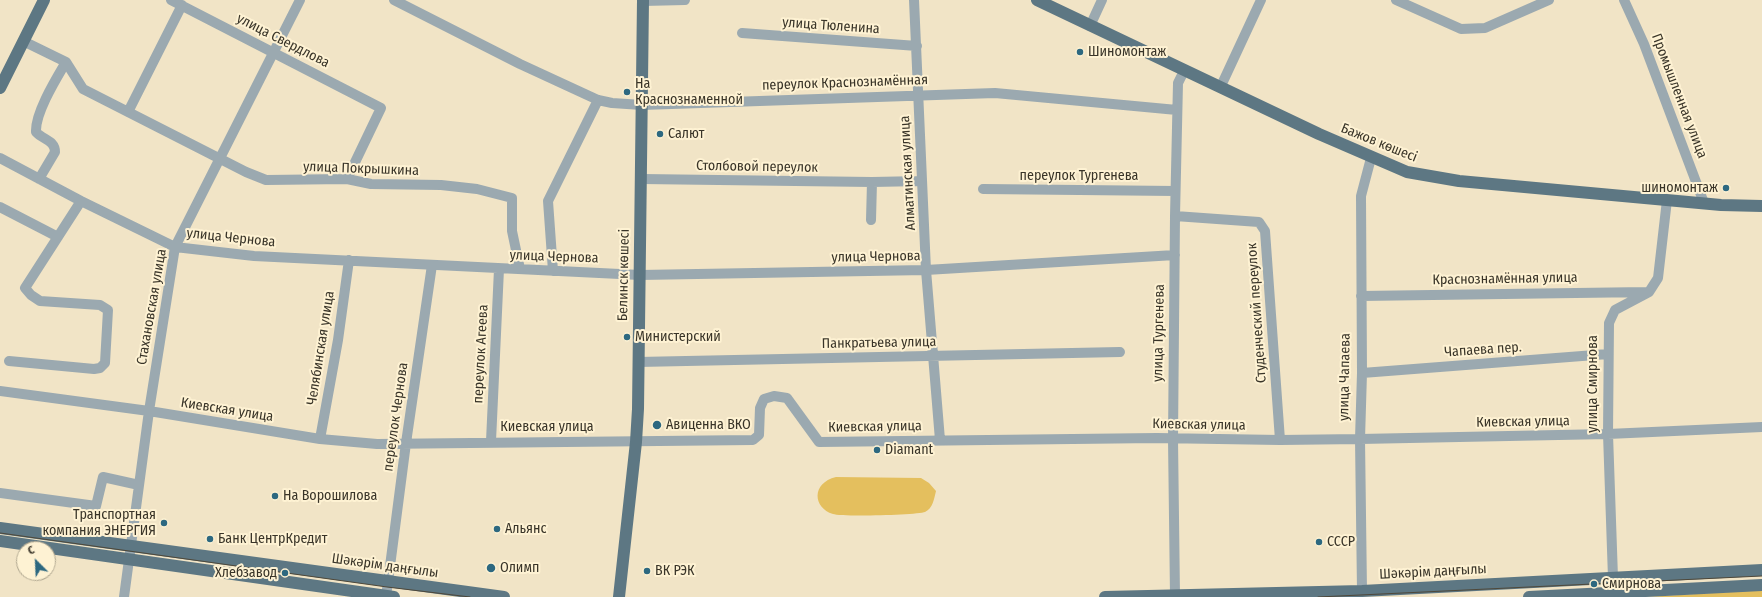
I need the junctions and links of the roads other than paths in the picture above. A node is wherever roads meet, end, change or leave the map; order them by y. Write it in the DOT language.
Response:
graph roads {
  1 [pos="44,0"];
  2 [pos="171,0"];
  3 [pos="300,0"];
  4 [pos="394,0"];
  5 [pos="643,0"];
  6 [pos="685,0"];
  7 [pos="914,0"];
  8 [pos="1037,0"];
  9 [pos="1102,0"];
  10 [pos="1261,0"];
  11 [pos="1396,0"];
  12 [pos="1548,0"];
  13 [pos="1624,0"];
  14 [pos="182,5"];
  15 [pos="1090,26"];
  16 [pos="742,33"];
  17 [pos="24,41"];
  18 [pos="917,46"];
  19 [pos="273,52"];
  20 [pos="66,62"];
  21 [pos="1184,71"];
  22 [pos="1221,86"];
  23 [pos="0,88"];
  24 [pos="918,94"];
  25 [pos="598,100"];
  26 [pos="642,105"];
  27 [pos="1177,110"];
  28 [pos="128,112"];
  29 [pos="0,158"];
  30 [pos="220,158"];
  31 [pos="1371,158"];
  32 [pos="39,179"];
  33 [pos="347,179"];
  34 [pos="642,179"];
  35 [pos="922,181"];
  36 [pos="872,182"];
  37 [pos="983,189"];
  38 [pos="1175,191"];
  39 [pos="1667,200"];
  40 [pos="81,201"];
  41 [pos="1704,203"];
  42 [pos="1762,206"];
  43 [pos="0,207"];
  44 [pos="1175,216"];
  45 [pos="871,220"];
  46 [pos="58,237"];
  47 [pos="175,247"];
  48 [pos="1175,256"];
  49 [pos="349,260"];
  50 [pos="432,265"];
  51 [pos="500,269"];
  52 [pos="520,269"];
  53 [pos="926,270"];
  54 [pos="553,271"];
  55 [pos="640,275"];
  56 [pos="1649,292"];
  57 [pos="1361,296"];
  58 [pos="1120,352"];
  59 [pos="1608,354"];
  60 [pos="934,356"];
  61 [pos="9,361"];
  62 [pos="638,362"];
  63 [pos="1362,373"];
  64 [pos="0,391"];
  65 [pos="149,411"];
  66 [pos="1762,428"];
  67 [pos="1608,434"];
  68 [pos="320,439"];
  69 [pos="1173,439"];
  70 [pos="1360,439"];
  71 [pos="940,440"];
  72 [pos="1280,440"];
  73 [pos="491,441"];
  74 [pos="636,442"];
  75 [pos="406,443"];
  76 [pos="139,485"];
  77 [pos="0,493"];
  78 [pos="0,528"];
  79 [pos="0,541"];
  80 [pos="130,546"];
  81 [pos="128,559"];
  82 [pos="1762,570"];
  83 [pos="1613,578"];
  84 [pos="1568,580"];
  85 [pos="388,582"];
  86 [pos="1762,585"];
  87 [pos="1613,593"];
  88 [pos="1362,594"];
  89 [pos="1175,596"];
  90 [pos="1569,596"];
  91 [pos="124,597"];
  92 [pos="389,597"];
  93 [pos="504,597"];
  94 [pos="619,597"];
  95 [pos="1105,597"];
  96 [pos="1529,597"];
  1 -- 17 [label="main road"];
  2 -- 14 [label="street, улица Свердлова"];
  3 -- 19 [label="street, Стахановская улица"];
  4 -- 25 [label="street, переулок Краснознамённая"];
  5 -- 6 [label="street"];
  5 -- 26 [label="main road, Белинск көшесі"];
  7 -- 18 [label="street, Алматинская улица"];
  8 -- 15 [label="main road, Бажов көшесі"];
  9 -- 15 [label="street"];
  10 -- 22 [label="street"];
  11 -- 12 [label="street"];
  13 -- 41 [label="street, Промышленная улица"];
  14 -- 19 [label="street, улица Свердлова"];
  14 -- 28 [label="street"];
  15 -- 21 [label="main road, Бажов көшесі"];
  16 -- 18 [label="street, улица Тюленина"];
  17 -- 20 [label="street"];
  17 -- 23 [label="main road"];
  18 -- 24 [label="street, Алматинская улица"];
  19 -- 30 [label="street, Стахановская улица"];
  19 -- 33 [label="street, улица Свердлова"];
  20 -- 28 [label="street, улица Покрышкина"];
  20 -- 32 [label="street"];
  21 -- 22 [label="main road, Бажов көшесі"];
  21 -- 27 [label="street, улица Тургенева"];
  22 -- 31 [label="main road, Бажов көшесі"];
  24 -- 26 [label="street, переулок Краснознамённая"];
  24 -- 27 [label="street, переулок Краснознамённая"];
  24 -- 35 [label="street, Алматинская улица"];
  25 -- 26 [label="street, переулок Краснознамённая"];
  25 -- 54 [label="street"];
  26 -- 34 [label="main road, Белинск көшесі"];
  27 -- 38 [label="street, улица Тургенева"];
  28 -- 30 [label="street, улица Покрышкина"];
  29 -- 32 [label="street, улица Чернова"];
  30 -- 33 [label="street, улица Покрышкина"];
  30 -- 47 [label="street, Стахановская улица"];
  31 -- 39 [label="main road, Бажов көшесі"];
  31 -- 57 [label="street, улица Чапаева"];
  32 -- 40 [label="street, улица Чернова"];
  33 -- 52 [label="street, улица Покрышкина"];
  34 -- 36 [label="street, Столбовой переулок"];
  34 -- 55 [label="main road, Белинск көшесі"];
  35 -- 36 [label="street, Столбовой переулок"];
  35 -- 53 [label="street, Алматинская улица"];
  36 -- 45 [label="street"];
  37 -- 38 [label="street, переулок Тургенева"];
  38 -- 44 [label="street, улица Тургенева"];
  39 -- 41 [label="main road, Бажов көшесі"];
  39 -- 56 [label="street"];
  40 -- 46 [label="street"];
  40 -- 47 [label="street, улица Чернова"];
  41 -- 42 [label="main road, Бажов көшесі"];
  43 -- 46 [label="street"];
  44 -- 48 [label="street, улица Тургенева"];
  44 -- 72 [label="street, Студенческий переулок"];
  46 -- 61 [label="street"];
  47 -- 49 [label="street, улица Чернова"];
  47 -- 65 [label="street, Стахановская улица"];
  48 -- 53 [label="street, улица Чернова"];
  48 -- 69 [label="street, улица Тургенева"];
  49 -- 50 [label="street, улица Чернова"];
  49 -- 68 [label="street, Челябинская улица"];
  50 -- 51 [label="street, улица Чернова"];
  50 -- 75 [label="street, переулок Чернова"];
  51 -- 52 [label="street, улица Чернова"];
  51 -- 73 [label="street, переулок Агеева"];
  52 -- 54 [label="street, улица Чернова"];
  53 -- 55 [label="street, улица Чернова"];
  53 -- 60 [label="street, Алматинская улица"];
  54 -- 55 [label="street, улица Чернова"];
  55 -- 62 [label="main road, Белинск көшесі"];
  56 -- 57 [label="street, Краснознамённая улица"];
  56 -- 59 [label="street, улица Смирнова"];
  57 -- 63 [label="street, улица Чапаева"];
  58 -- 60 [label="street, Панкратьева улица"];
  59 -- 63 [label="street, Чапаева пер."];
  59 -- 67 [label="street, улица Смирнова"];
  60 -- 62 [label="street, Панкратьева улица"];
  60 -- 71 [label="street, Алматинская улица"];
  62 -- 74 [label="main road, Белинск көшесі"];
  63 -- 70 [label="street, улица Чапаева"];
  64 -- 65 [label="street, Киевская улица"];
  65 -- 68 [label="street, Киевская улица"];
  65 -- 76 [label="street, Стахановская улица"];
  66 -- 67 [label="street, Киевская улица"];
  67 -- 70 [label="street, Киевская улица"];
  67 -- 83 [label="street, улица Смирнова"];
  68 -- 75 [label="street, Киевская улица"];
  69 -- 71 [label="street, Киевская улица"];
  69 -- 72 [label="street, Киевская улица"];
  69 -- 89 [label="street, улица Тургенева"];
  70 -- 72 [label="street, Киевская улица"];
  70 -- 88 [label="street, улица Чапаева"];
  71 -- 74 [label="street, Киевская улица"];
  73 -- 74 [label="street, Киевская улица"];
  73 -- 75 [label="street, Киевская улица"];
  74 -- 94 [label="main road, Белинск көшесі"];
  75 -- 85 [label="street, переулок Чернова"];
  76 -- 77 [label="street"];
  76 -- 80 [label="street, Стахановская улица"];
  78 -- 80 [label="main road, Шәкәрім даңғылы"];
  79 -- 81 [label="main road, Шәкәрім даңғылы"];
  80 -- 81 [label="street, Стахановская улица"];
  80 -- 85 [label="main road, Шәкәрім даңғылы"];
  81 -- 91 [label="street, Стахановская улица"];
  81 -- 92 [label="main road, Шәкәрім даңғылы"];
  82 -- 83 [label="main road, Шәкәрім даңғылы"];
  83 -- 84 [label="main road, Шәкәрім даңғылы"];
  83 -- 87 [label="main road, улица Смирнова"];
  84 -- 88 [label="main road, Шәкәрім даңғылы"];
  84 -- 90 [label="street"];
  85 -- 92 [label="street, переулок Чернова"];
  85 -- 93 [label="main road, Шәкәрім даңғылы"];
  86 -- 87 [label="main road"];
  87 -- 90 [label="main road"];
  88 -- 89 [label="main road, Шәкәрім даңғылы"];
  89 -- 95 [label="main road, Шәкәрім даңғылы"];
  90 -- 96 [label="main road"];
}
